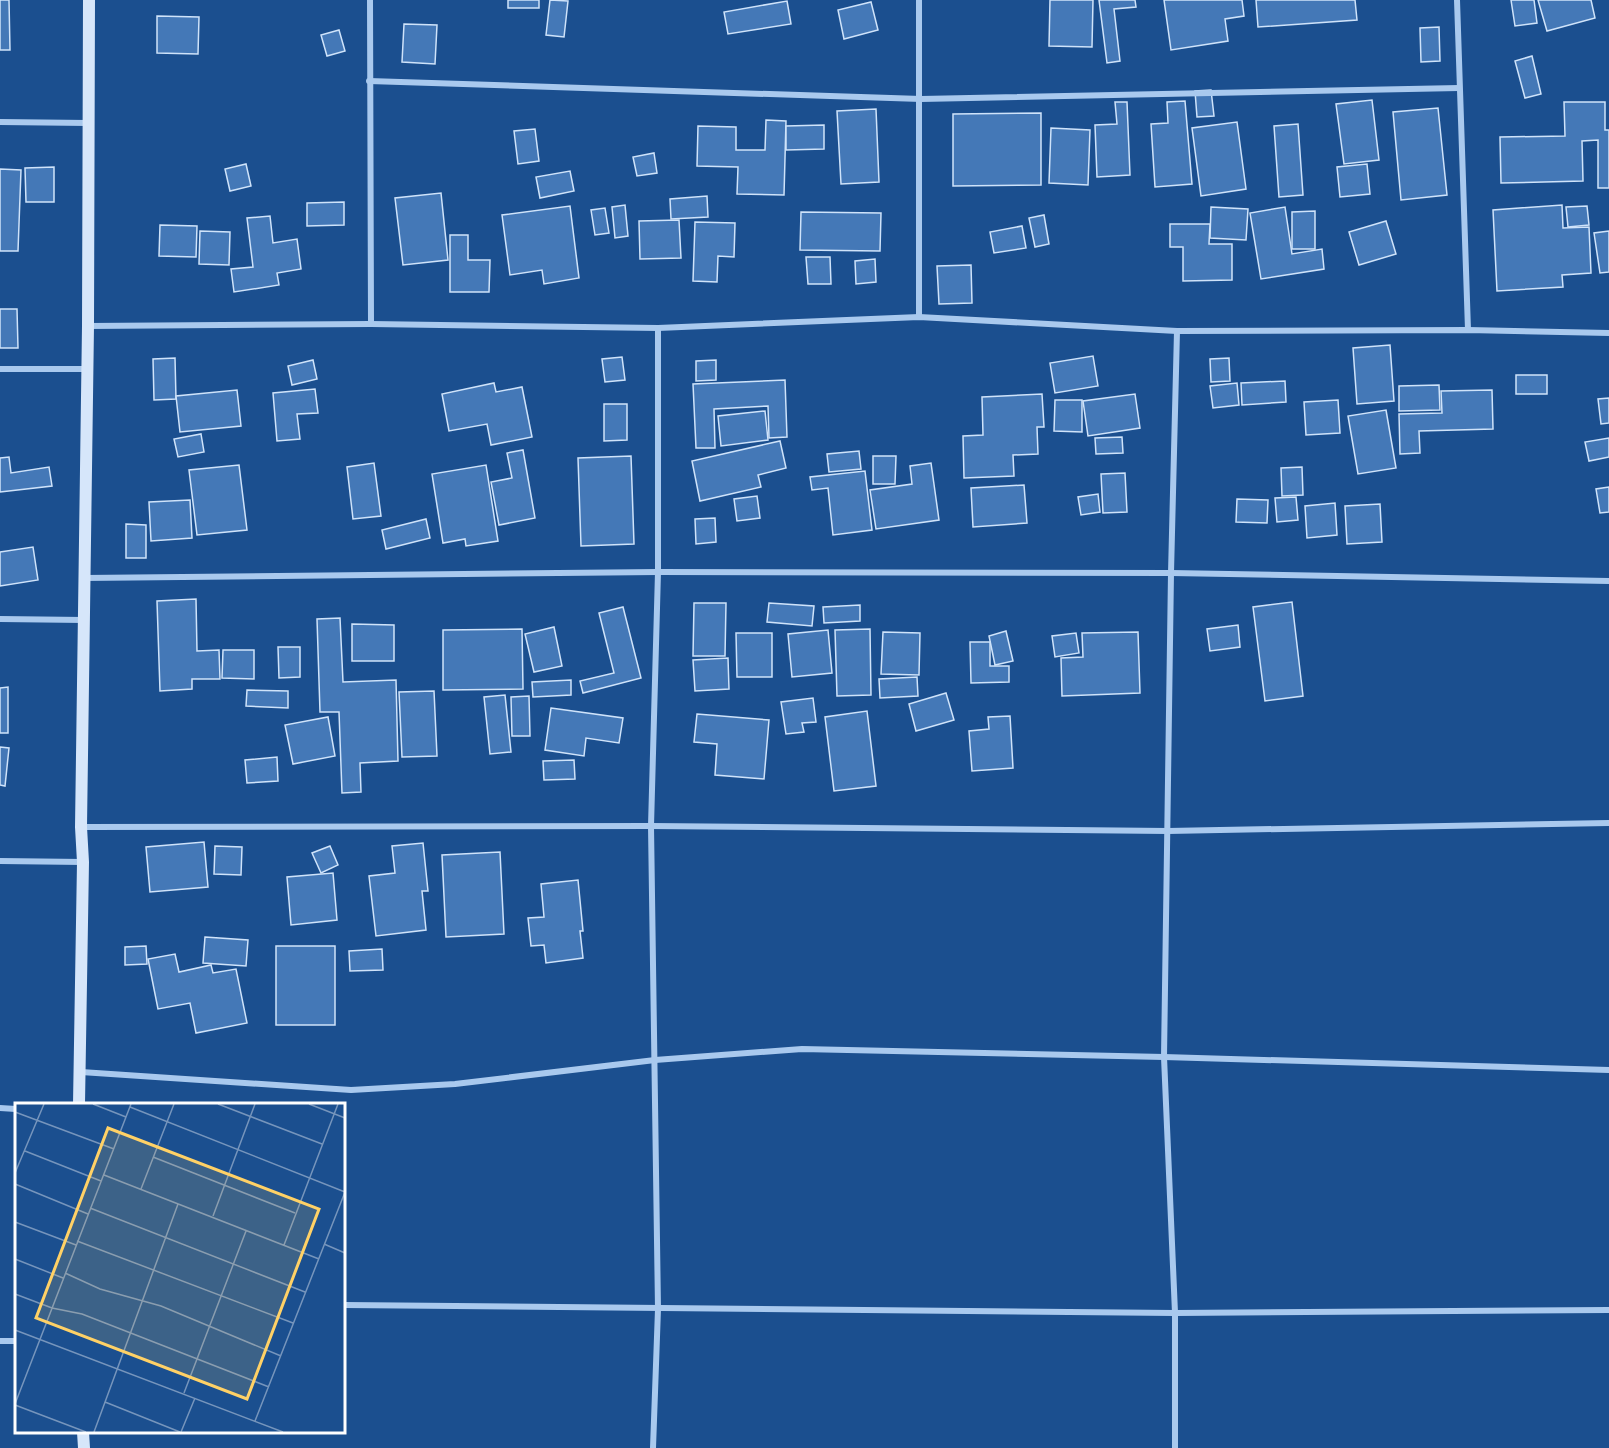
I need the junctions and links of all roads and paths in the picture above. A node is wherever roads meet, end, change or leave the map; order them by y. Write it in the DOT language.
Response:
graph roads {
  1 [pos="89,0"];
  2 [pos="370,0"];
  3 [pos="920,0"];
  4 [pos="1457,0"];
  5 [pos="369,81"];
  6 [pos="1459,88"];
  7 [pos="921,99"];
  8 [pos="0,122"];
  9 [pos="88,123"];
  10 [pos="919,317"];
  11 [pos="371,324"];
  12 [pos="88,326"];
  13 [pos="658,328"];
  14 [pos="1468,330"];
  15 [pos="1177,331"];
  16 [pos="1609,333"];
  17 [pos="0,369"];
  18 [pos="86,369"];
  19 [pos="658,572"];
  20 [pos="1171,573"];
  21 [pos="84,578"];
  22 [pos="1609,581"];
  23 [pos="0,619"];
  24 [pos="84,620"];
  25 [pos="1609,823"];
  26 [pos="81,826"];
  27 [pos="651,826"];
  28 [pos="1168,831"];
  29 [pos="0,861"];
  30 [pos="82,862"];
  31 [pos="1164,1057"];
  32 [pos="655,1060"];
  33 [pos="1609,1070"];
  34 [pos="81,1072"];
  35 [pos="80,1103"];
  36 [pos="345,1305"];
  37 [pos="658,1309"];
  38 [pos="1609,1310"];
  39 [pos="1175,1313"];
  40 [pos="83,1433"];
  41 [pos="84,1448"];
  42 [pos="653,1448"];
  43 [pos="1175,1448"];
  1 -- 9 [label="street"];
  2 -- 5 [label="street"];
  3 -- 7 [label="street"];
  4 -- 6 [label="street"];
  5 -- 7 [label="street"];
  5 -- 11 [label="street"];
  6 -- 7 [label="street"];
  6 -- 14 [label="street"];
  7 -- 10 [label="street"];
  8 -- 9 [label="street"];
  9 -- 12 [label="street"];
  10 -- 13 [label="street"];
  10 -- 15 [label="street"];
  11 -- 12 [label="street"];
  11 -- 13 [label="street"];
  12 -- 18 [label="street"];
  13 -- 19 [label="street"];
  14 -- 15 [label="street"];
  14 -- 16 [label="street"];
  15 -- 20 [label="street"];
  17 -- 18 [label="street"];
  18 -- 21 [label="street"];
  19 -- 20 [label="street"];
  19 -- 21 [label="street"];
  19 -- 27 [label="street"];
  20 -- 22 [label="street"];
  20 -- 28 [label="street"];
  21 -- 24 [label="street"];
  23 -- 24 [label="street"];
  24 -- 26 [label="street"];
  25 -- 28 [label="street"];
  26 -- 27 [label="street"];
  26 -- 30 [label="street"];
  27 -- 28 [label="street"];
  27 -- 32 [label="street"];
  28 -- 31 [label="street"];
  29 -- 30 [label="street"];
  30 -- 34 [label="street"];
  31 -- 32 [label="street"];
  31 -- 33 [label="street"];
  31 -- 39 [label="street"];
  32 -- 34 [label="street"];
  32 -- 37 [label="street"];
  34 -- 35 [label="street"];
  36 -- 37 [label="street"];
  37 -- 39 [label="street"];
  37 -- 42 [label="street"];
  38 -- 39 [label="street"];
  39 -- 43 [label="street"];
  40 -- 41 [label="street"];
}
